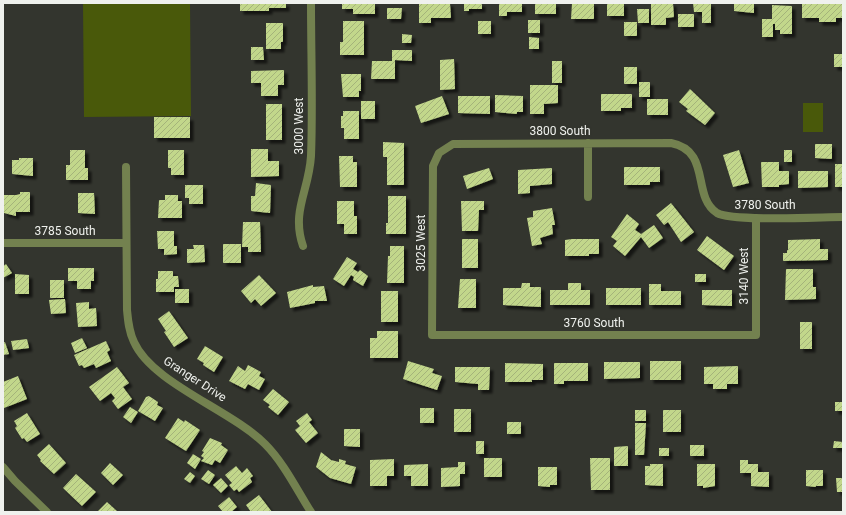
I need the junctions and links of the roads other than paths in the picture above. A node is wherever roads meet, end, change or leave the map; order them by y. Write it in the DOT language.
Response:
graph roads {
  1 [pos="311,3"];
  2 [pos="588,143"];
  3 [pos="683,147"];
  4 [pos="439,153"];
  5 [pos="126,167"];
  6 [pos="588,197"];
  7 [pos="843,217"];
  8 [pos="756,218"];
  9 [pos="3,243"];
  10 [pos="126,243"];
  11 [pos="303,246"];
  12 [pos="432,335"];
  13 [pos="756,335"];
  14 [pos="3,467"];
  15 [pos="46,512"];
  16 [pos="311,512"];
  1 -- 11 [label="street, 3000 West"];
  2 -- 3 [label="street, 3800 South"];
  2 -- 4 [label="street, 3800 South"];
  2 -- 6 [label="street"];
  3 -- 8 [label="street, 3780 South"];
  4 -- 12 [label="street, 3025 West"];
  5 -- 10 [label="street, Granger Drive"];
  7 -- 8 [label="street, 3780 South"];
  8 -- 13 [label="street, 3140 West"];
  9 -- 10 [label="street, 3785 South"];
  10 -- 16 [label="street, Granger Drive"];
  12 -- 13 [label="street, 3760 South"];
  14 -- 15 [label="street"];
}
